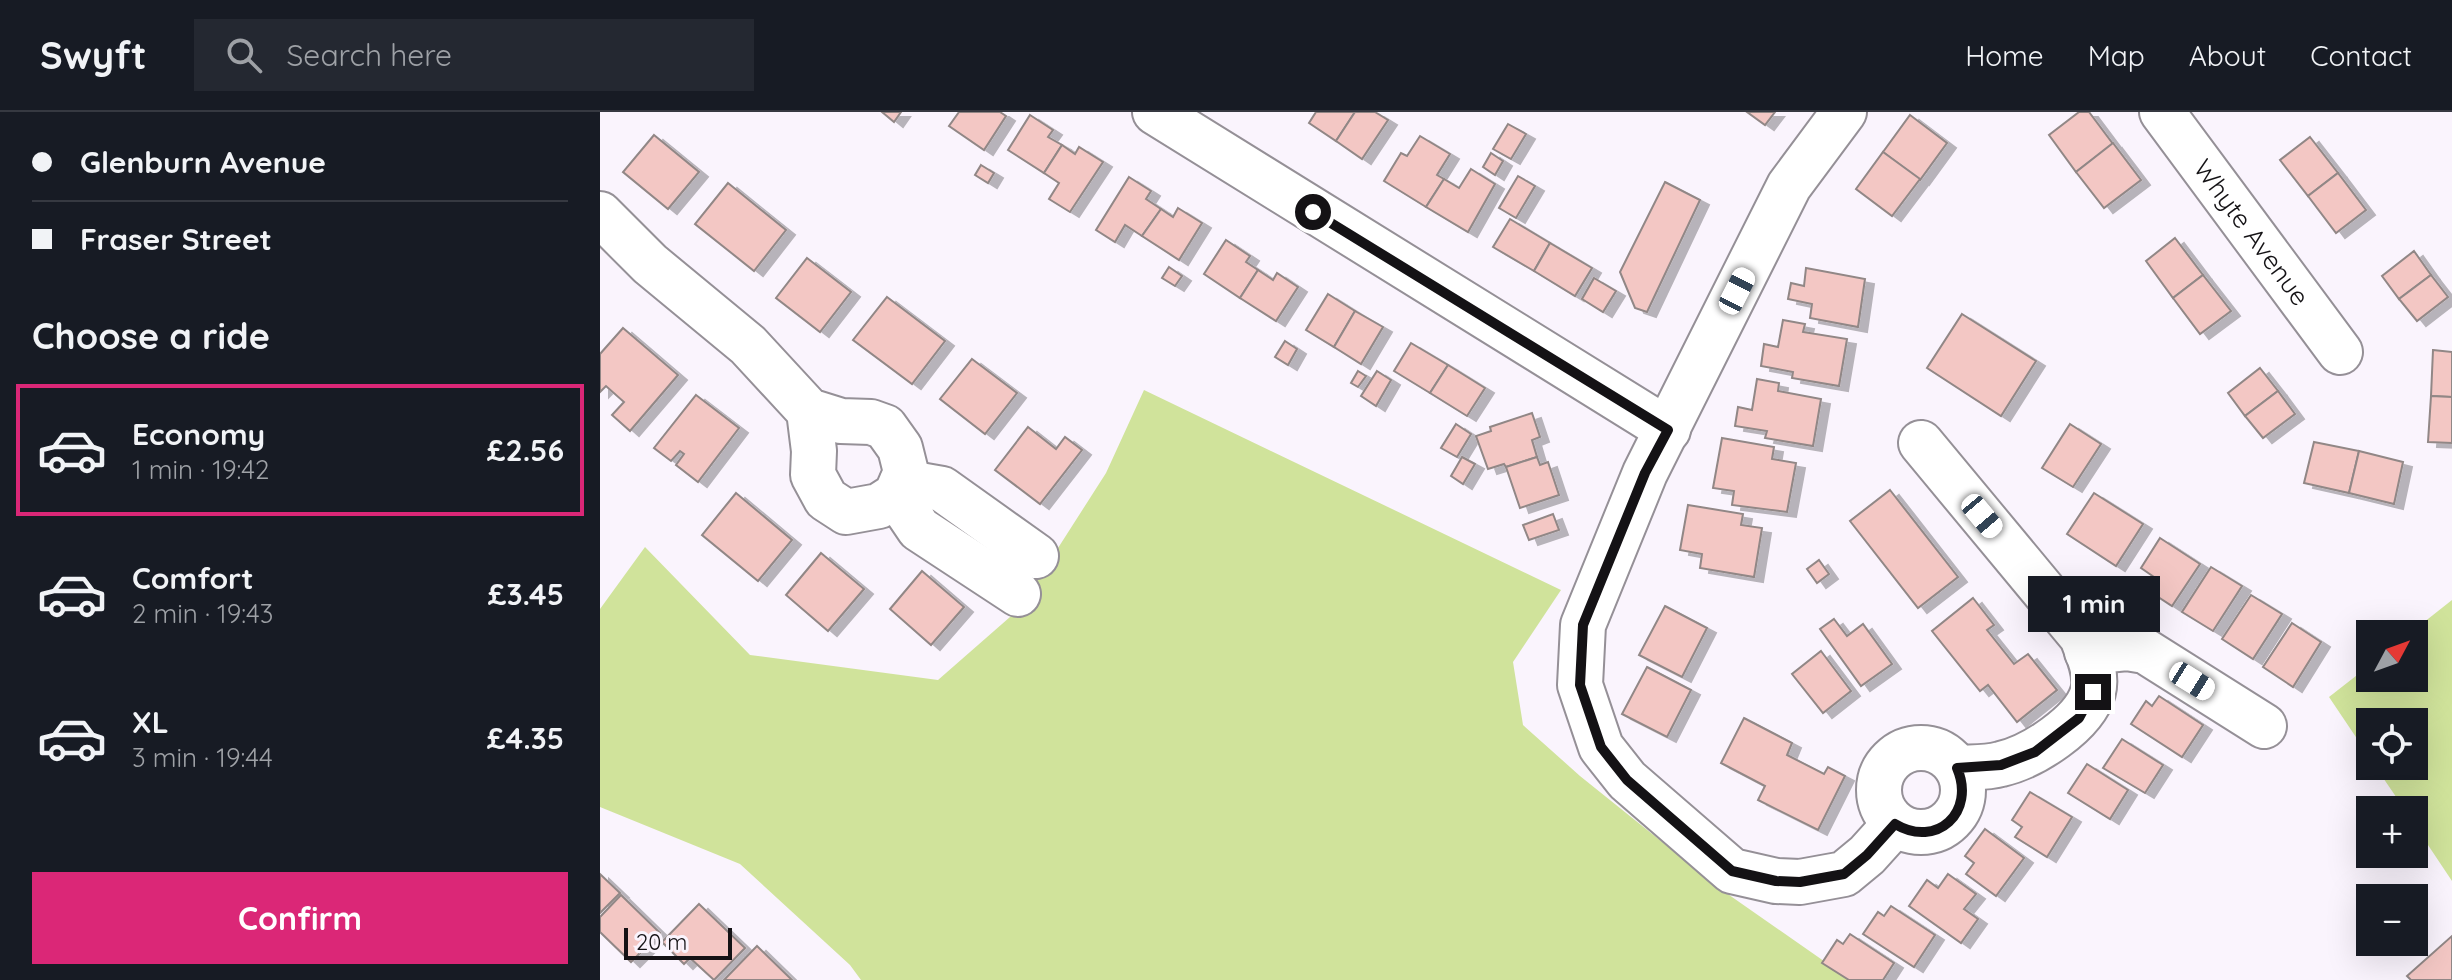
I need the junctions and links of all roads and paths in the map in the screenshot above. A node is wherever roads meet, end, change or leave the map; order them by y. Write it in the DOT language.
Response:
graph roads {
  1 [pos="1155,112"];
  2 [pos="1844,112"];
  3 [pos="2162,112"];
  4 [pos="600,214"];
  5 [pos="2340,352"];
  6 [pos="809,411"];
  7 [pos="1668,430"];
  8 [pos="1921,443"];
  9 [pos="899,488"];
  10 [pos="1027,575"];
  11 [pos="2087,652"];
  12 [pos="2264,726"];
  13 [pos="1957,768"];
  14 [pos="1895,824"];
  1 -- 7 [label="street"];
  2 -- 7 [label="street"];
  3 -- 5 [label="street, Whyte Avenue"];
  4 -- 6 [label="street"];
  6 -- 9 [label="street"];
  6 -- 9 [label="street"];
  7 -- 14 [label="street"];
  8 -- 11 [label="street"];
  9 -- 10 [label="street"];
  11 -- 12 [label="street"];
  11 -- 13 [label="street"];
  13 -- 14 [label="street"];
  13 -- 14 [label="street"];
}
